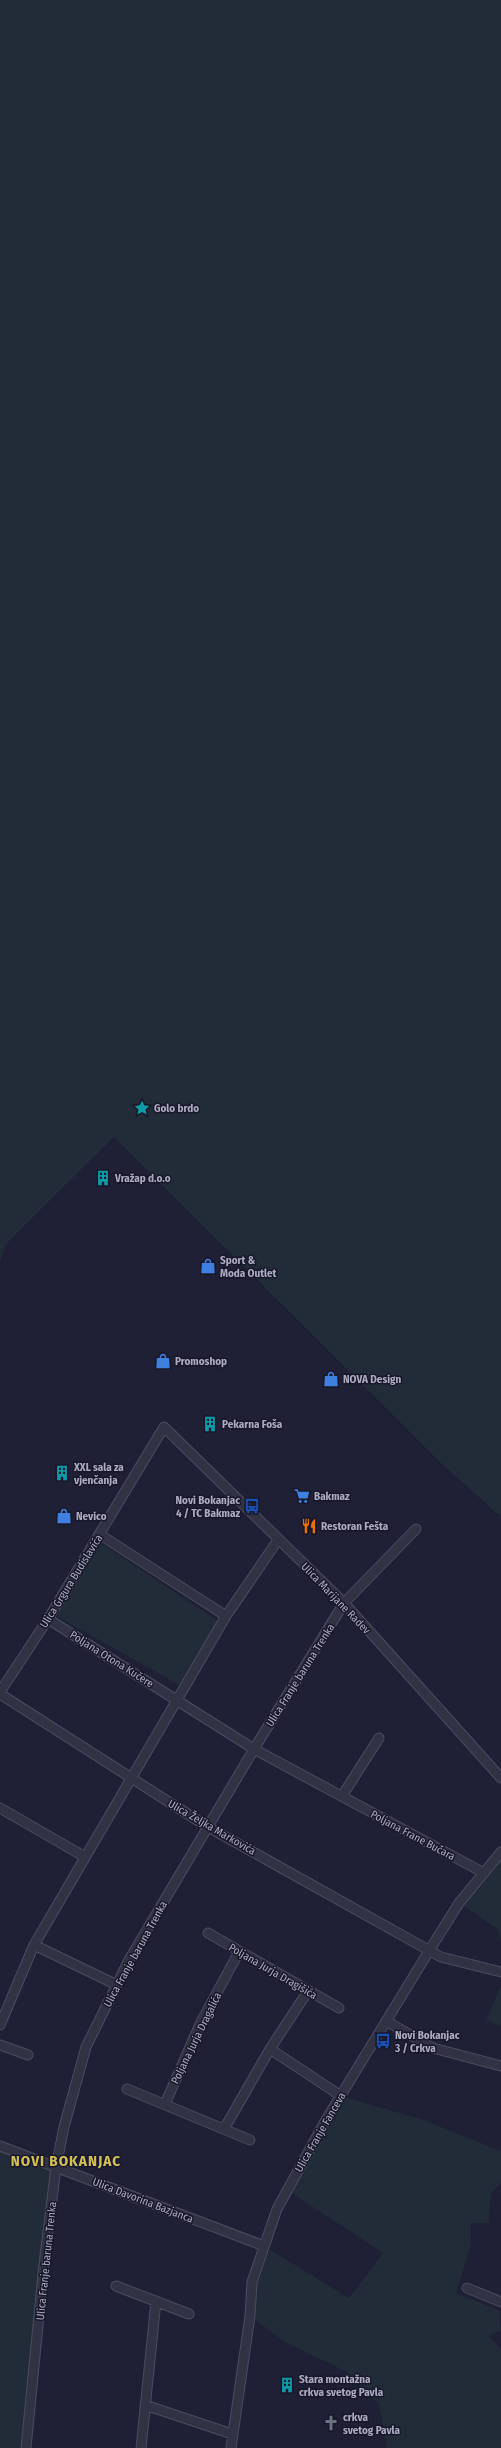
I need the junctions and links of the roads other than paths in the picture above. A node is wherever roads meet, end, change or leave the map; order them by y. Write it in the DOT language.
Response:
graph roads {
  1 [pos="164,1427"];
  2 [pos="416,1529"];
  3 [pos="99,1534"];
  4 [pos="278,1540"];
  5 [pos="344,1603"];
  6 [pos="226,1616"];
  7 [pos="48,1619"];
  8 [pos="0,1693"];
  9 [pos="177,1700"];
  10 [pos="379,1738"];
  11 [pos="254,1749"];
  12 [pos="501,1778"];
  13 [pos="130,1779"];
  14 [pos="342,1796"];
  15 [pos="1,1810"];
  16 [pos="208,1827"];
  17 [pos="501,1852"];
  18 [pos="85,1857"];
  19 [pos="484,1874"];
  20 [pos="208,1933"];
  21 [pos="34,1945"];
  22 [pos="429,1950"];
  23 [pos="240,1952"];
  24 [pos="501,1972"];
  25 [pos="117,1985"];
  26 [pos="308,1991"];
  27 [pos="339,2008"];
  28 [pos="386,2021"];
  29 [pos="0,2025"];
  30 [pos="0,2045"];
  31 [pos="270,2049"];
  32 [pos="28,2055"];
  33 [pos="501,2066"];
  34 [pos="127,2089"];
  35 [pos="341,2096"];
  36 [pos="165,2104"];
  37 [pos="224,2129"];
  38 [pos="250,2140"];
  39 [pos="0,2146"];
  40 [pos="56,2167"];
  41 [pos="264,2246"];
  42 [pos="116,2286"];
  43 [pos="467,2288"];
  44 [pos="156,2301"];
  45 [pos="501,2302"];
  46 [pos="189,2314"];
  47 [pos="145,2405"];
  48 [pos="232,2434"];
  49 [pos="26,2448"];
  50 [pos="141,2448"];
  51 [pos="231,2448"];
  1 -- 3 [label="street, Ulica Grgura Budislavića"];
  1 -- 4 [label="street, Ulica Marijane Radev"];
  2 -- 5 [label="street, Ulica Franje baruna Trenka"];
  3 -- 6 [label="street"];
  3 -- 7 [label="street, Ulica Grgura Budislavića"];
  4 -- 5 [label="street, Ulica Marijane Radev"];
  4 -- 6 [label="street"];
  5 -- 11 [label="street, Ulica Franje baruna Trenka"];
  5 -- 12 [label="street, Ulica Marijane Radev"];
  6 -- 9 [label="street"];
  7 -- 8 [label="street, Ulica Grgura Budislavića"];
  7 -- 9 [label="street, Poljana Otona Kučere"];
  8 -- 13 [label="street, Ulica Željka Markovića"];
  9 -- 11 [label="street, Poljana Otona Kučere"];
  9 -- 13 [label="street"];
  10 -- 14 [label="street"];
  11 -- 14 [label="street, Poljana Frane Bučara"];
  11 -- 16 [label="street, Ulica Franje baruna Trenka"];
  13 -- 16 [label="street, Ulica Željka Markovića"];
  13 -- 18 [label="street"];
  14 -- 19 [label="street, Poljana Frane Bučara"];
  15 -- 18 [label="street"];
  16 -- 22 [label="street, Ulica Željka Markovića"];
  16 -- 25 [label="street, Ulica Franje baruna Trenka"];
  17 -- 19 [label="street, Ulica Franje Fanceva"];
  18 -- 21 [label="street"];
  19 -- 22 [label="street, Ulica Franje Fanceva"];
  20 -- 23 [label="street, Poljana Jurja Dragišića"];
  21 -- 25 [label="street"];
  21 -- 29 [label="street"];
  22 -- 24 [label="street, Ulica Željka Markovića"];
  22 -- 28 [label="street, Ulica Franje Fanceva"];
  23 -- 26 [label="street, Poljana Jurja Dragišića"];
  23 -- 36 [label="street, Poljana Jurja Dragalića"];
  25 -- 40 [label="street, Ulica Franje baruna Trenka"];
  26 -- 27 [label="street, Poljana Jurja Dragišića"];
  26 -- 31 [label="street"];
  28 -- 33 [label="street"];
  28 -- 35 [label="street, Ulica Franje Fanceva"];
  30 -- 32 [label="street"];
  31 -- 35 [label="street"];
  31 -- 37 [label="street"];
  34 -- 36 [label="street"];
  35 -- 41 [label="street, Ulica Franje Fanceva"];
  36 -- 37 [label="street"];
  37 -- 38 [label="street"];
  39 -- 40 [label="street, Ulica Davorina Bazjanca"];
  40 -- 41 [label="street, Ulica Davorina Bazjanca"];
  40 -- 49 [label="street, Ulica Franje baruna Trenka"];
  41 -- 48 [label="street, Ulica Franje Fanceva"];
  42 -- 44 [label="street"];
  43 -- 45 [label="street"];
  44 -- 46 [label="street"];
  44 -- 47 [label="street"];
  47 -- 48 [label="street"];
  47 -- 50 [label="street"];
  48 -- 51 [label="street, Ulica Franje Fanceva"];
}
